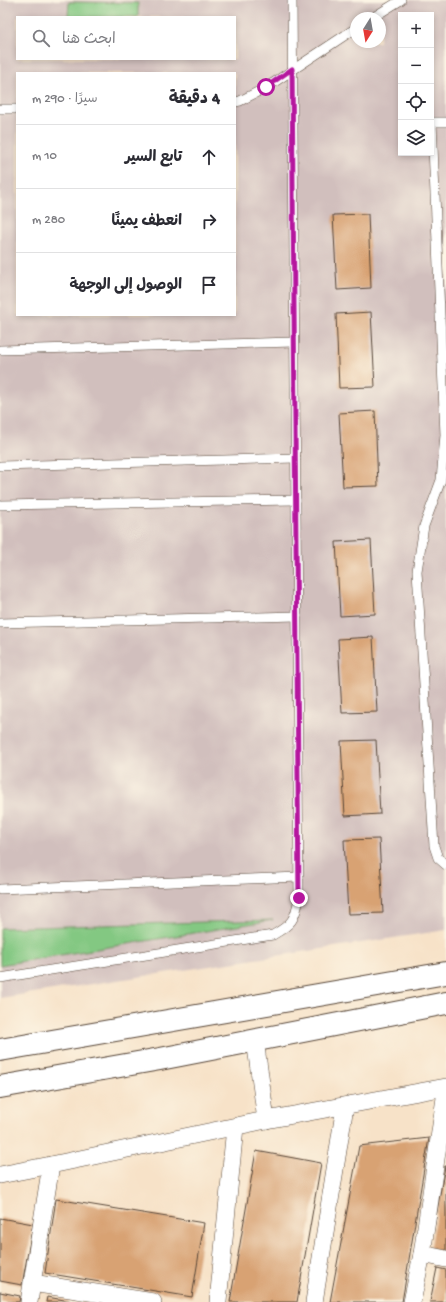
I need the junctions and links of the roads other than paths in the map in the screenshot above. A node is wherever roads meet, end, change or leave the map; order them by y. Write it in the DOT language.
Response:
graph roads {
  1 [pos="292,0"];
  2 [pos="401,0"];
  3 [pos="382,12"];
  4 [pos="350,32"];
  5 [pos="292,69"];
  6 [pos="236,102"];
  7 [pos="0,109"];
  8 [pos="16,109"];
  9 [pos="446,122"];
  10 [pos="294,342"];
  11 [pos="0,350"];
  12 [pos="296,458"];
  13 [pos="0,466"];
  14 [pos="444,480"];
  15 [pos="296,500"];
  16 [pos="0,505"];
  17 [pos="297,616"];
  18 [pos="0,623"];
  19 [pos="446,865"];
  20 [pos="299,877"];
  21 [pos="0,889"];
  22 [pos="446,973"];
  23 [pos="0,978"];
  24 [pos="446,1003"];
  25 [pos="255,1040"];
  26 [pos="0,1050"];
  27 [pos="0,1087"];
  28 [pos="446,1087"];
  29 [pos="446,1091"];
  30 [pos="345,1106"];
  31 [pos="266,1120"];
  32 [pos="235,1127"];
  33 [pos="51,1165"];
  34 [pos="0,1175"];
  35 [pos="422,1254"];
  36 [pos="446,1259"];
  37 [pos="32,1283"];
  38 [pos="131,1300"];
  39 [pos="29,1302"];
  40 [pos="153,1302"];
  41 [pos="218,1302"];
  42 [pos="314,1302"];
  43 [pos="412,1302"];
  1 -- 5 [label="lane"];
  2 -- 3 [label="lane"];
  4 -- 5 [label="lane"];
  5 -- 6 [label="lane"];
  5 -- 10 [label="lane"];
  7 -- 8 [label="lane"];
  9 -- 14 [label="lane"];
  10 -- 11 [label="lane"];
  10 -- 12 [label="lane"];
  12 -- 13 [label="lane"];
  12 -- 15 [label="lane"];
  14 -- 19 [label="lane"];
  15 -- 16 [label="lane"];
  15 -- 17 [label="lane"];
  17 -- 18 [label="lane"];
  17 -- 20 [label="lane"];
  20 -- 21 [label="lane"];
  20 -- 23 [label="lane"];
  22 -- 26 [label="highway"];
  24 -- 25 [label="highway"];
  25 -- 27 [label="highway"];
  25 -- 31 [label="street"];
  28 -- 30 [label="street"];
  29 -- 35 [label="street"];
  30 -- 31 [label="street"];
  30 -- 42 [label="street"];
  31 -- 32 [label="street"];
  32 -- 33 [label="street"];
  32 -- 41 [label="street"];
  33 -- 34 [label="street"];
  33 -- 37 [label="street"];
  35 -- 36 [label="street"];
  35 -- 43 [label="street"];
  37 -- 38 [label="street"];
  37 -- 39 [label="street"];
  38 -- 40 [label="street"];
}
